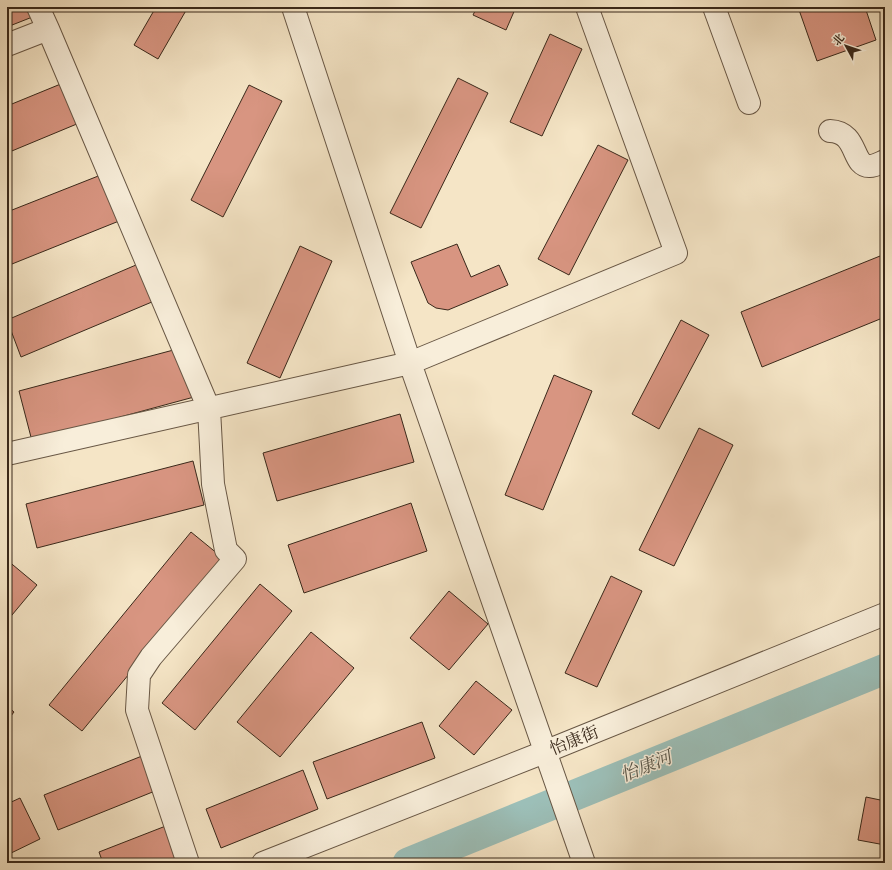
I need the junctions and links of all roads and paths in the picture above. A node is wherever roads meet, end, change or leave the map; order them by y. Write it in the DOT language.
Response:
graph roads {
  1 [pos="38,7"];
  2 [pos="294,7"];
  3 [pos="587,7"];
  4 [pos="714,7"];
  5 [pos="48,29"];
  6 [pos="7,45"];
  7 [pos="749,103"];
  8 [pos="830,131"];
  9 [pos="885,161"];
  10 [pos="410,363"];
  11 [pos="209,409"];
  12 [pos="7,454"];
  13 [pos="885,614"];
  14 [pos="547,751"];
  15 [pos="188,863"];
  16 [pos="262,863"];
  17 [pos="584,863"];
  1 -- 5 [label="street"];
  2 -- 10 [label="street"];
  3 -- 10 [label="street"];
  4 -- 7 [label="street"];
  5 -- 6 [label="street"];
  5 -- 11 [label="street"];
  8 -- 9 [label="street"];
  10 -- 11 [label="street"];
  10 -- 14 [label="street"];
  11 -- 12 [label="street"];
  11 -- 15 [label="street"];
  13 -- 14 [label="street, 怡康街"];
  14 -- 16 [label="street, 怡康街"];
  14 -- 17 [label="street"];
}
